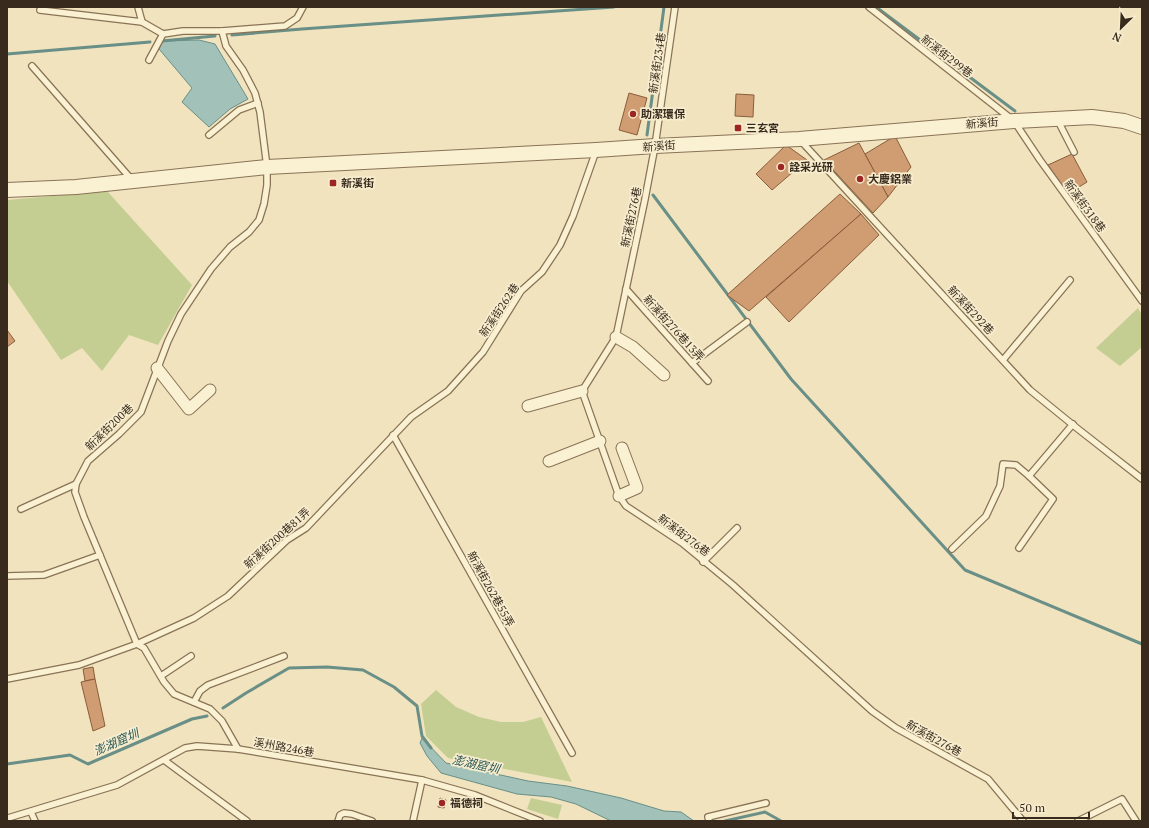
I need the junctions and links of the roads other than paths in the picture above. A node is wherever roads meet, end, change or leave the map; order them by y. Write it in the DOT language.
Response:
graph roads {
  1 [pos="138,7"];
  2 [pos="303,7"];
  3 [pos="675,7"];
  4 [pos="869,7"];
  5 [pos="40,10"];
  6 [pos="142,22"];
  7 [pos="222,31"];
  8 [pos="163,34"];
  9 [pos="149,60"];
  10 [pos="32,66"];
  11 [pos="258,103"];
  12 [pos="1057,119"];
  13 [pos="1014,121"];
  14 [pos="1142,127"];
  15 [pos="209,135"];
  16 [pos="799,139"];
  17 [pos="655,146"];
  18 [pos="596,150"];
  19 [pos="1074,152"];
  20 [pos="267,167"];
  21 [pos="133,181"];
  22 [pos="7,190"];
  23 [pos="1070,280"];
  24 [pos="626,289"];
  25 [pos="1142,301"];
  26 [pos="747,322"];
  27 [pos="616,337"];
  28 [pos="1003,360"];
  29 [pos="692,363"];
  30 [pos="157,368"];
  31 [pos="664,375"];
  32 [pos="708,380"];
  33 [pos="210,390"];
  34 [pos="582,391"];
  35 [pos="528,406"];
  36 [pos="1072,424"];
  37 [pos="393,435"];
  38 [pos="600,441"];
  39 [pos="622,448"];
  40 [pos="549,461"];
  41 [pos="1029,476"];
  42 [pos="1142,479"];
  43 [pos="76,484"];
  44 [pos="619,496"];
  45 [pos="21,509"];
  46 [pos="737,528"];
  47 [pos="1019,548"];
  48 [pos="952,549"];
  49 [pos="100,555"];
  50 [pos="703,562"];
  51 [pos="7,576"];
  52 [pos="137,644"];
  53 [pos="191,656"];
  54 [pos="284,656"];
  55 [pos="161,676"];
  56 [pos="7,680"];
  57 [pos="194,702"];
  58 [pos="238,749"];
  59 [pos="572,753"];
  60 [pos="164,760"];
  61 [pos="422,780"];
  62 [pos="766,803"];
  63 [pos="31,812"];
  64 [pos="708,819"];
  65 [pos="8,821"];
  66 [pos="35,821"];
  67 [pos="246,821"];
  68 [pos="338,821"];
  69 [pos="372,821"];
  70 [pos="413,821"];
  71 [pos="540,821"];
  72 [pos="1023,821"];
  73 [pos="1078,821"];
  74 [pos="1136,821"];
  1 -- 6 [label="lane"];
  2 -- 7 [label="lane"];
  3 -- 17 [label="lane, 新溪街234巷"];
  4 -- 13 [label="lane, 新溪街299巷"];
  5 -- 6 [label="lane"];
  6 -- 8 [label="lane"];
  7 -- 8 [label="lane"];
  7 -- 11 [label="lane, 新溪街200巷"];
  8 -- 9 [label="lane"];
  10 -- 21 [label="lane"];
  11 -- 15 [label="lane"];
  11 -- 20 [label="lane, 新溪街200巷"];
  12 -- 13 [label="street, 新溪街"];
  12 -- 14 [label="street, 新溪街"];
  12 -- 19 [label="lane"];
  13 -- 16 [label="street, 新溪街"];
  13 -- 25 [label="lane, 新溪街318巷"];
  16 -- 17 [label="street, 新溪街"];
  16 -- 28 [label="lane, 新溪街292巷"];
  17 -- 18 [label="street, 新溪街"];
  17 -- 24 [label="lane, 新溪街276巷"];
  18 -- 20 [label="street, 新溪街"];
  18 -- 37 [label="lane, 新溪街262巷"];
  20 -- 21 [label="street, 新溪街"];
  20 -- 30 [label="lane, 新溪街200巷"];
  21 -- 22 [label="street, 新溪街"];
  23 -- 28 [label="lane"];
  24 -- 27 [label="lane, 新溪街276巷"];
  24 -- 29 [label="lane, 新溪街276巷13弄"];
  26 -- 29 [label="lane"];
  27 -- 31 [label="street"];
  27 -- 34 [label="lane, 新溪街276巷"];
  28 -- 36 [label="lane, 新溪街292巷"];
  29 -- 32 [label="lane, 新溪街276巷13弄"];
  30 -- 33 [label="street"];
  30 -- 43 [label="lane, 新溪街200巷"];
  34 -- 35 [label="street"];
  34 -- 38 [label="lane, 新溪街276巷"];
  36 -- 41 [label="lane"];
  36 -- 42 [label="lane, 新溪街292巷"];
  37 -- 52 [label="lane, 新溪街200巷81弄"];
  37 -- 59 [label="lane, 新溪街262巷55弄"];
  38 -- 40 [label="street"];
  38 -- 44 [label="lane, 新溪街276巷"];
  39 -- 44 [label="street"];
  41 -- 47 [label="lane"];
  41 -- 48 [label="lane"];
  43 -- 45 [label="lane"];
  43 -- 49 [label="lane"];
  44 -- 50 [label="lane, 新溪街276巷"];
  46 -- 50 [label="lane"];
  49 -- 51 [label="lane"];
  49 -- 52 [label="lane"];
  50 -- 72 [label="lane, 新溪街276巷"];
  52 -- 55 [label="lane"];
  52 -- 56 [label="lane, 新溪街200巷81弄"];
  53 -- 55 [label="lane"];
  54 -- 57 [label="lane"];
  55 -- 57 [label="lane"];
  57 -- 58 [label="lane"];
  58 -- 60 [label="lane, 溪州路246巷"];
  58 -- 61 [label="lane, 溪州路246巷"];
  60 -- 63 [label="lane, 溪州路246巷"];
  60 -- 67 [label="lane"];
  61 -- 70 [label="lane"];
  61 -- 71 [label="lane, 溪州路246巷"];
  62 -- 64 [label="lane"];
  63 -- 65 [label="lane, 溪州路246巷"];
  63 -- 66 [label="lane"];
  68 -- 69 [label="lane"];
  73 -- 74 [label="lane"];
}
